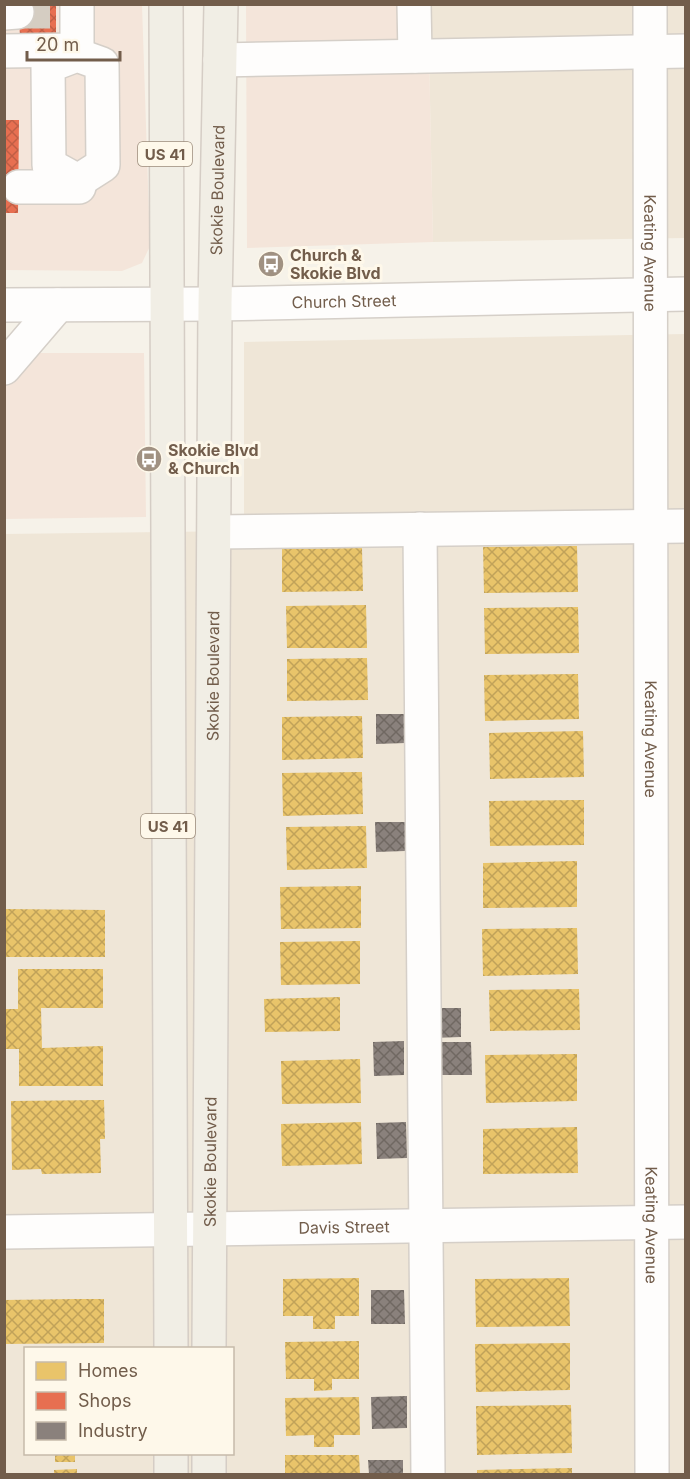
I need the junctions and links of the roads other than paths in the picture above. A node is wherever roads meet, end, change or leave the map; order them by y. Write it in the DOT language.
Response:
graph roads {
  1 [pos="165,4"];
  2 [pos="221,4"];
  3 [pos="414,4"];
  4 [pos="650,4"];
  5 [pos="70,9"];
  6 [pos="4,51"];
  7 [pos="686,51"];
  8 [pos="650,52"];
  9 [pos="77,53"];
  10 [pos="415,56"];
  11 [pos="220,60"];
  12 [pos="78,181"];
  13 [pos="19,187"];
  14 [pos="686,294"];
  15 [pos="651,295"];
  16 [pos="166,304"];
  17 [pos="215,304"];
  18 [pos="4,305"];
  19 [pos="58,305"];
  20 [pos="4,368"];
  21 [pos="686,526"];
  22 [pos="651,527"];
  23 [pos="420,529"];
  24 [pos="214,532"];
  25 [pos="652,1222"];
  26 [pos="686,1222"];
  27 [pos="427,1226"];
  28 [pos="209,1227"];
  29 [pos="170,1229"];
  30 [pos="4,1232"];
  31 [pos="171,1347"];
  32 [pos="209,1347"];
  33 [pos="171,1455"];
  34 [pos="209,1455"];
  35 [pos="171,1474"];
  36 [pos="209,1474"];
  37 [pos="428,1474"];
  38 [pos="652,1474"];
  1 -- 16 [label="main road, US 41"];
  2 -- 11 [label="main road, Skokie Boulevard / US 41"];
  3 -- 10 [label="street"];
  4 -- 8 [label="street, Keating Avenue"];
  5 -- 9 [label="street"];
  6 -- 9 [label="street"];
  7 -- 8 [label="street"];
  8 -- 10 [label="street"];
  8 -- 15 [label="street, Keating Avenue"];
  9 -- 12 [label="street"];
  9 -- 12 [label="street"];
  10 -- 11 [label="street"];
  11 -- 17 [label="main road, Skokie Boulevard / US 41"];
  12 -- 13 [label="street"];
  14 -- 15 [label="street, Church Street"];
  15 -- 17 [label="street, Church Street"];
  15 -- 22 [label="street, Keating Avenue"];
  16 -- 17 [label="street, Church Street"];
  16 -- 19 [label="street, Church Street"];
  16 -- 29 [label="main road, US 41"];
  17 -- 24 [label="main road, Skokie Boulevard / US 41"];
  18 -- 19 [label="street, Church Street"];
  19 -- 20 [label="street"];
  21 -- 22 [label="street"];
  22 -- 23 [label="street"];
  22 -- 25 [label="street, Keating Avenue"];
  23 -- 24 [label="street"];
  23 -- 27 [label="street"];
  24 -- 28 [label="main road, Skokie Boulevard / US 41"];
  25 -- 26 [label="street, Davis Street"];
  25 -- 27 [label="street, Davis Street"];
  25 -- 38 [label="street, Keating Avenue"];
  27 -- 28 [label="street, Davis Street"];
  27 -- 37 [label="street"];
  28 -- 29 [label="street, Davis Street"];
  28 -- 32 [label="main road, Skokie Boulevard / US 41"];
  29 -- 30 [label="street, Davis Street"];
  29 -- 31 [label="main road, US 41"];
  33 -- 35 [label="main road"];
  34 -- 36 [label="main road"];
}
